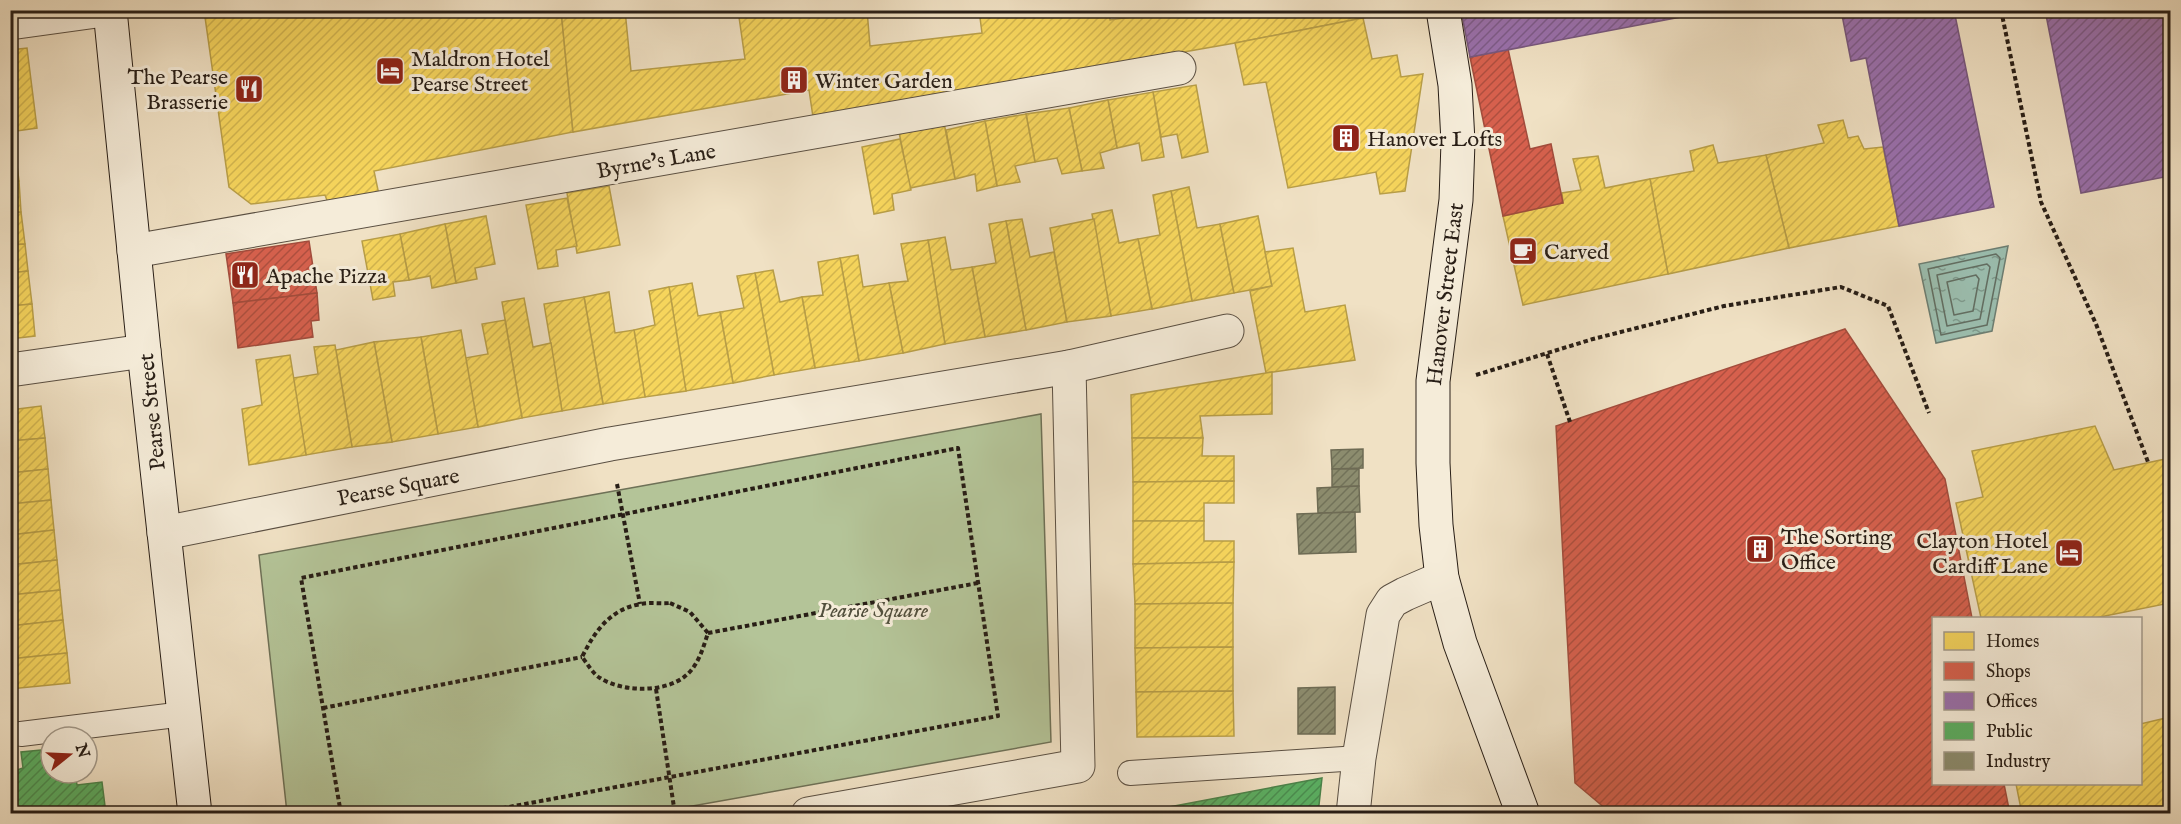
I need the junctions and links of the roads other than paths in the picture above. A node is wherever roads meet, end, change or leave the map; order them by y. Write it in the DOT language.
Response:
graph roads {
  1 [pos="104,10"];
  2 [pos="110,10"];
  3 [pos="1443,10"];
  4 [pos="10,23"];
  5 [pos="1179,68"];
  6 [pos="134,251"];
  7 [pos="1227,331"];
  8 [pos="144,351"];
  9 [pos="1069,367"];
  10 [pos="10,370"];
  11 [pos="164,533"];
  12 [pos="1442,578"];
  13 [pos="184,714"];
  14 [pos="21,734"];
  15 [pos="1359,758"];
  16 [pos="1130,773"];
  17 [pos="195,813"];
  18 [pos="808,813"];
  19 [pos="1353,813"];
  20 [pos="1522,813"];
  1 -- 4 [label="street"];
  2 -- 6 [label="street, Pearse Street"];
  3 -- 12 [label="street, Hanover Street East"];
  5 -- 6 [label="street, Byrne's Lane"];
  6 -- 8 [label="street, Pearse Street"];
  7 -- 9 [label="street, Pearse Square"];
  8 -- 10 [label="street"];
  8 -- 11 [label="street, Pearse Street"];
  9 -- 11 [label="street, Pearse Square"];
  9 -- 18 [label="street"];
  11 -- 13 [label="street, Pearse Street"];
  12 -- 15 [label="street"];
  12 -- 20 [label="street, Hanover Street East"];
  13 -- 14 [label="lane"];
  13 -- 17 [label="street, Pearse Street"];
  15 -- 16 [label="lane"];
  15 -- 19 [label="street"];
}
